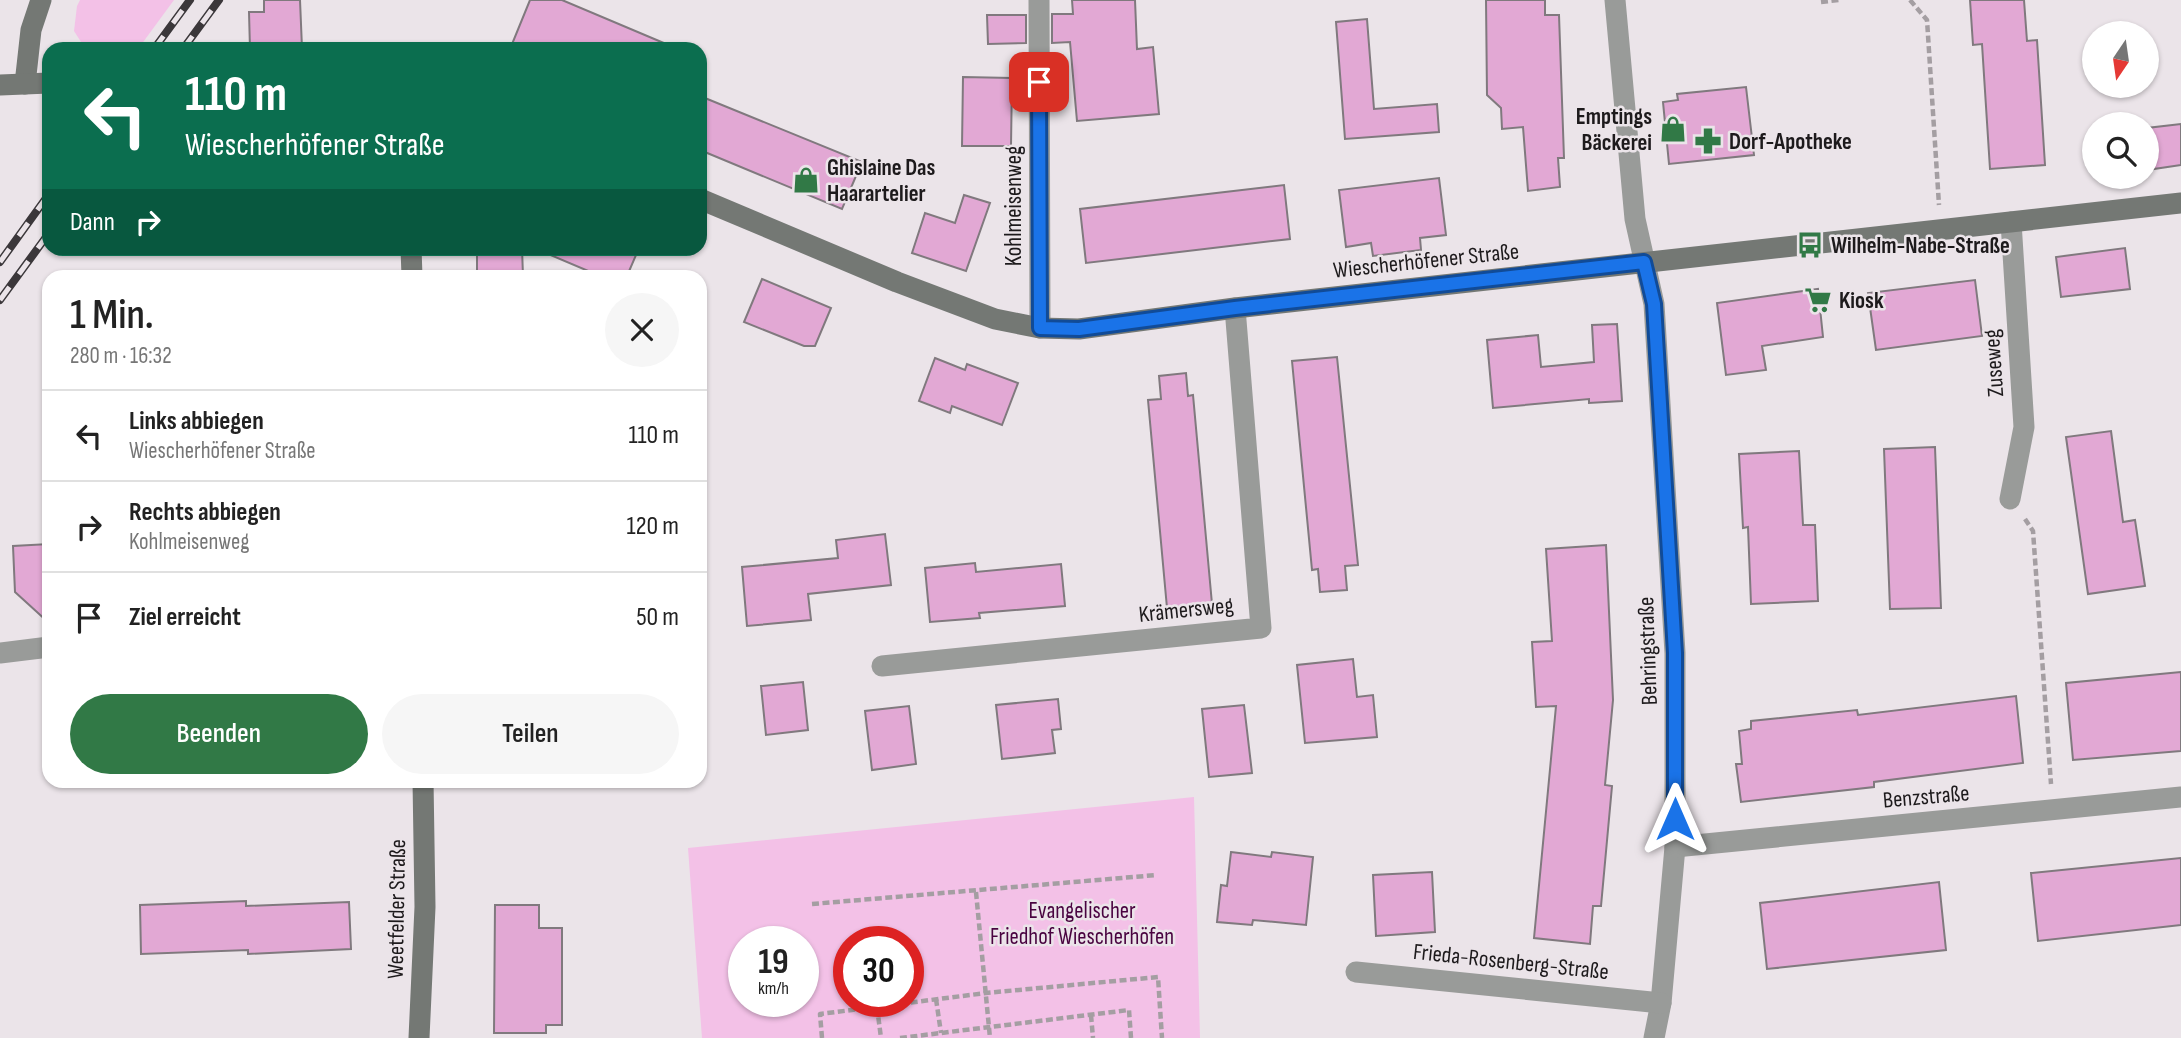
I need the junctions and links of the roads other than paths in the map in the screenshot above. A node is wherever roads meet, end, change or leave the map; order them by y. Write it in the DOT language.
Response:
graph roads {
  1 [pos="41,0"];
  2 [pos="1039,0"];
  3 [pos="1615,0"];
  4 [pos="42,83"];
  5 [pos="25,84"];
  6 [pos="0,85"];
  7 [pos="707,202"];
  8 [pos="2181,203"];
  9 [pos="2011,222"];
  10 [pos="1644,262"];
  11 [pos="1235,308"];
  12 [pos="1040,328"];
  13 [pos="2010,499"];
  14 [pos="42,648"];
  15 [pos="0,653"];
  16 [pos="882,666"];
  17 [pos="423,788"];
  18 [pos="2181,797"];
  19 [pos="1675,846"];
  20 [pos="1356,972"];
  21 [pos="1661,1003"];
  22 [pos="419,1038"];
  23 [pos="1654,1038"];
  1 -- 5 [label="street"];
  2 -- 12 [label="street, Kohlmeisenweg"];
  3 -- 10 [label="street"];
  4 -- 5 [label="street"];
  5 -- 6 [label="street"];
  7 -- 12 [label="street, Wiescherhöfener Straße"];
  8 -- 9 [label="street, Wiescherhöfener Straße"];
  9 -- 10 [label="street, Wiescherhöfener Straße"];
  9 -- 13 [label="street, Zuseweg"];
  10 -- 11 [label="street, Wiescherhöfener Straße"];
  10 -- 19 [label="street, Behringstraße"];
  11 -- 12 [label="street, Wiescherhöfener Straße"];
  11 -- 16 [label="street, Krämersweg"];
  14 -- 15 [label="street"];
  17 -- 22 [label="street, Weetfelder Straße"];
  18 -- 19 [label="street, Benzstraße"];
  19 -- 21 [label="street, Behringstraße"];
  20 -- 21 [label="street, Frieda-Rosenberg-Straße"];
  21 -- 23 [label="street, Behringstraße"];
}
